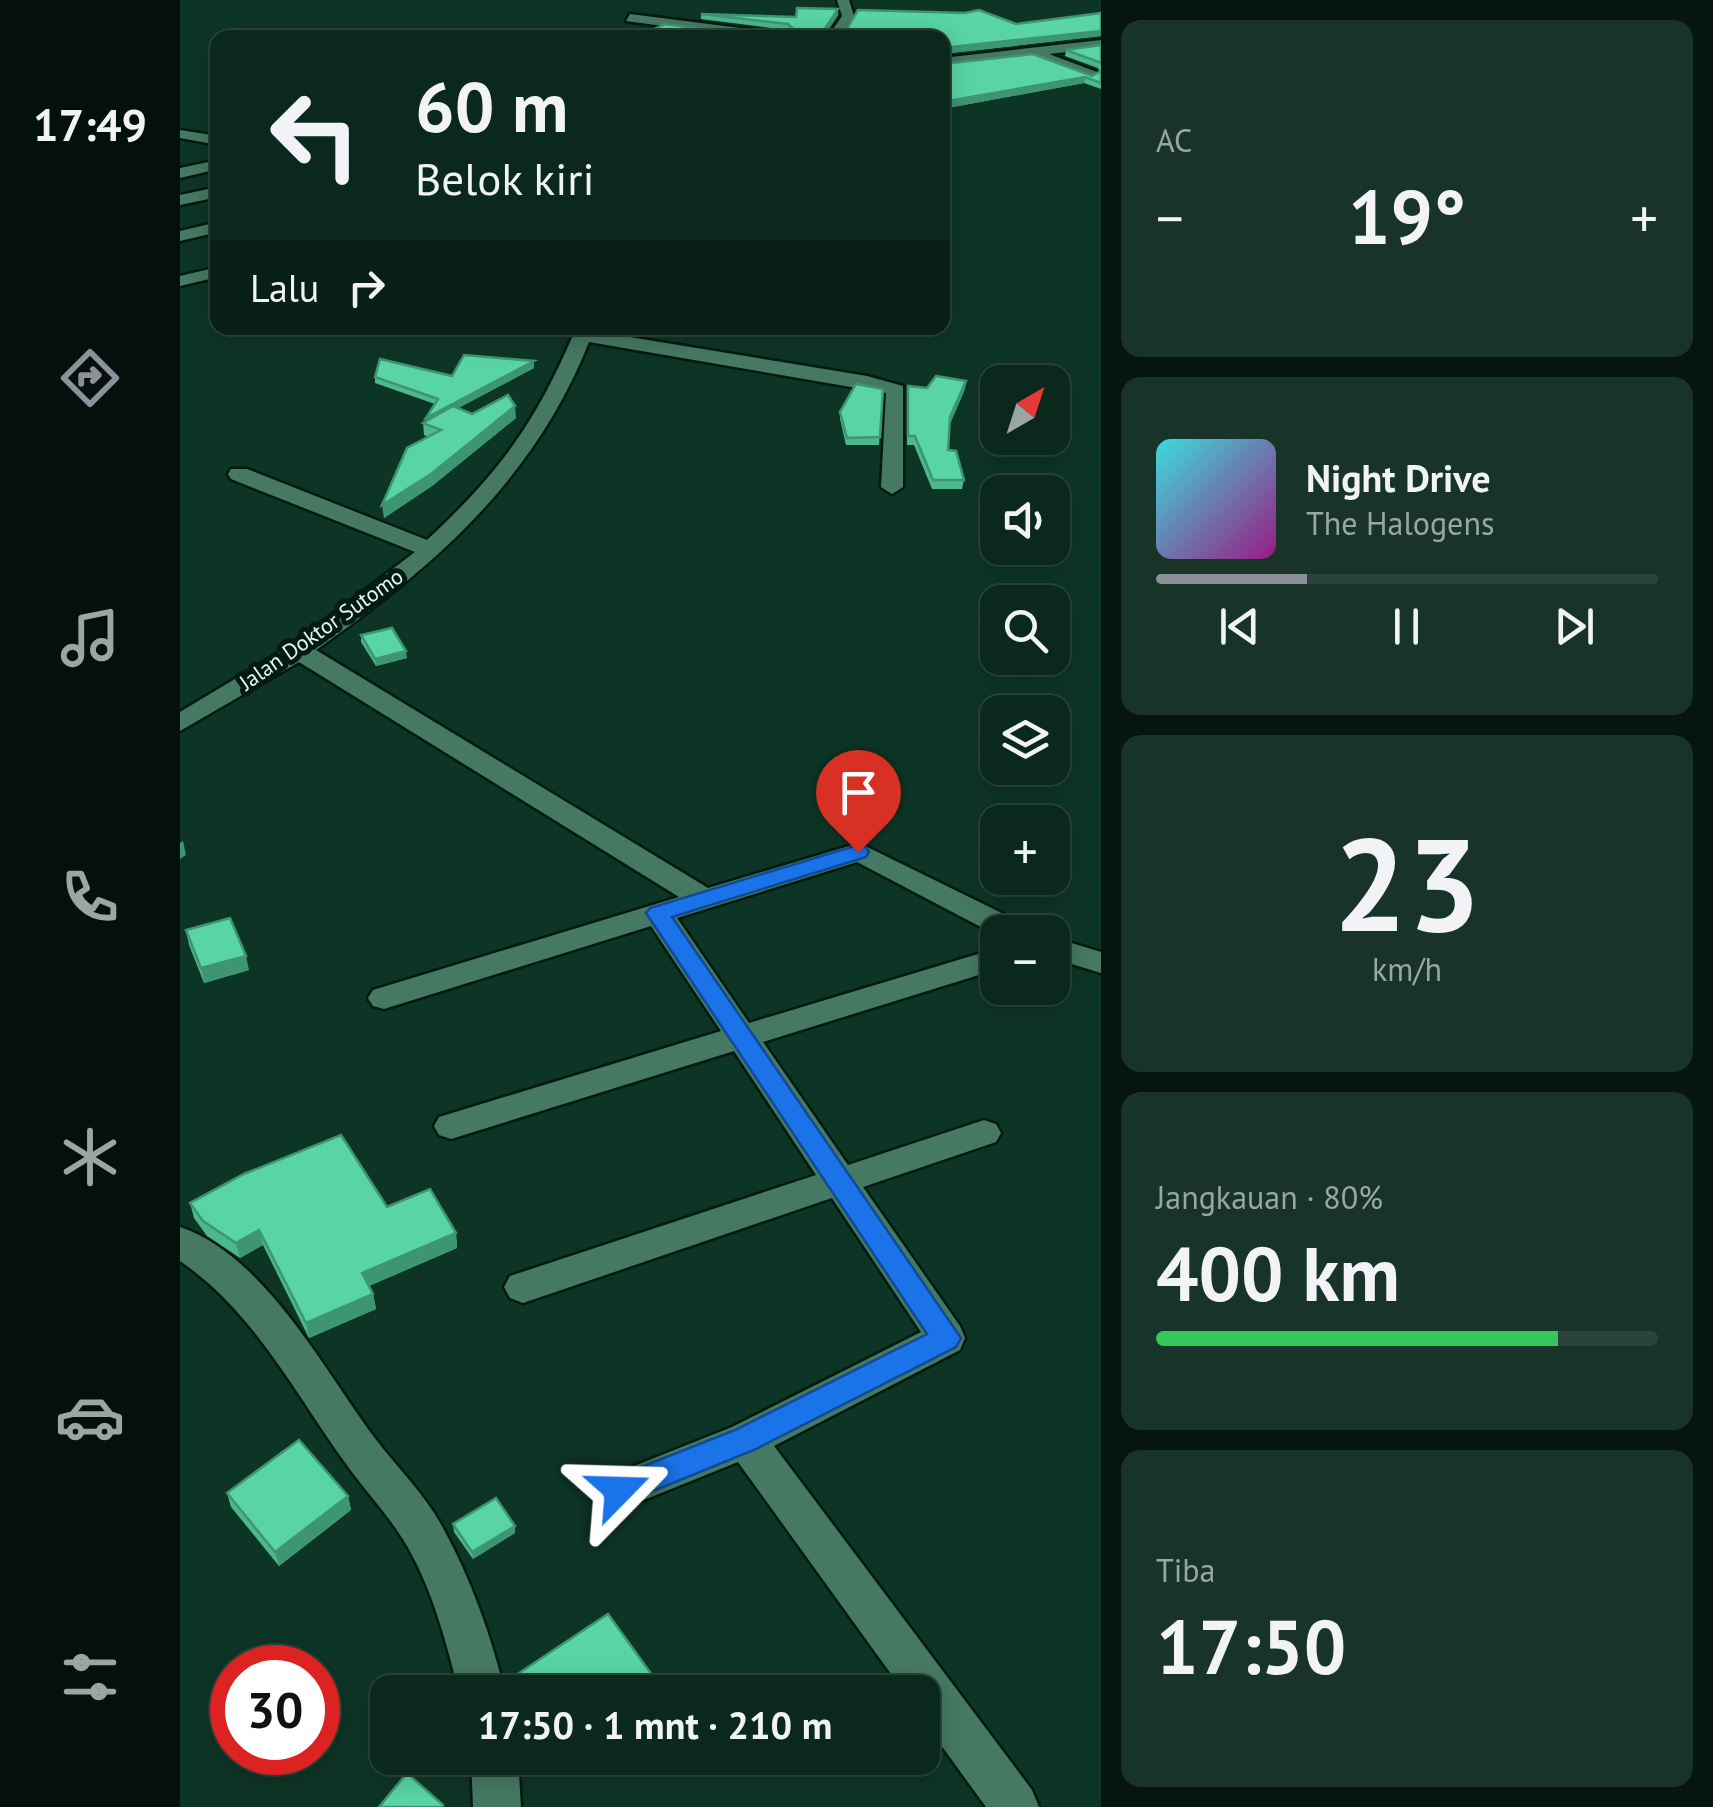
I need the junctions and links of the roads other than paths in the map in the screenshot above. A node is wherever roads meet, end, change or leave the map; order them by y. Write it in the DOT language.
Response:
graph roads {
  1 [pos="844,0"];
  2 [pos="630,18"];
  3 [pos="724,30"];
  4 [pos="838,30"];
  5 [pos="1100,44"];
  6 [pos="1031,51"];
  7 [pos="950,61"];
  8 [pos="1092,75"];
  9 [pos="180,134"];
  10 [pos="210,140"];
  11 [pos="210,166"];
  12 [pos="180,173"];
  13 [pos="210,194"];
  14 [pos="180,200"];
  15 [pos="210,229"];
  16 [pos="180,236"];
  17 [pos="210,274"];
  18 [pos="180,281"];
  19 [pos="582,335"];
  20 [pos="606,335"];
  21 [pos="239,474"];
  22 [pos="892,487"];
  23 [pos="431,550"];
  24 [pos="296,649"];
  25 [pos="180,722"];
  26 [pos="702,898"];
  27 [pos="658,913"];
  28 [pos="980,919"];
  29 [pos="1070,953"];
  30 [pos="1100,963"];
  31 [pos="980,964"];
  32 [pos="384,998"];
  33 [pos="745,1039"];
  34 [pos="452,1126"];
  35 [pos="984,1133"];
  36 [pos="842,1182"];
  37 [pos="180,1242"];
  38 [pos="523,1287"];
  39 [pos="746,1440"];
  40 [pos="619,1490"];
  41 [pos="477,1675"];
  42 [pos="496,1775"];
  43 [pos="497,1807"];
  44 [pos="1016,1807"];
  1 -- 4 [label="street"];
  2 -- 3 [label="street"];
  5 -- 6 [label="street"];
  6 -- 7 [label="street"];
  6 -- 8 [label="street"];
  9 -- 10 [label="street"];
  11 -- 12 [label="street"];
  13 -- 14 [label="street"];
  15 -- 16 [label="street"];
  17 -- 18 [label="street"];
  19 -- 23 [label="street, Jalan Doktor Sutomo"];
  20 -- 22 [label="street"];
  21 -- 23 [label="street"];
  23 -- 24 [label="street, Jalan Doktor Sutomo"];
  24 -- 25 [label="street, Jalan Doktor Sutomo"];
  24 -- 26 [label="street"];
  26 -- 27 [label="street"];
  26 -- 28 [label="street"];
  27 -- 32 [label="street"];
  27 -- 33 [label="street"];
  29 -- 30 [label="street"];
  31 -- 33 [label="street"];
  33 -- 34 [label="street"];
  33 -- 36 [label="street"];
  35 -- 36 [label="street"];
  36 -- 38 [label="street"];
  36 -- 39 [label="street"];
  37 -- 41 [label="street"];
  39 -- 40 [label="street"];
  39 -- 44 [label="street"];
  42 -- 43 [label="street"];
}
